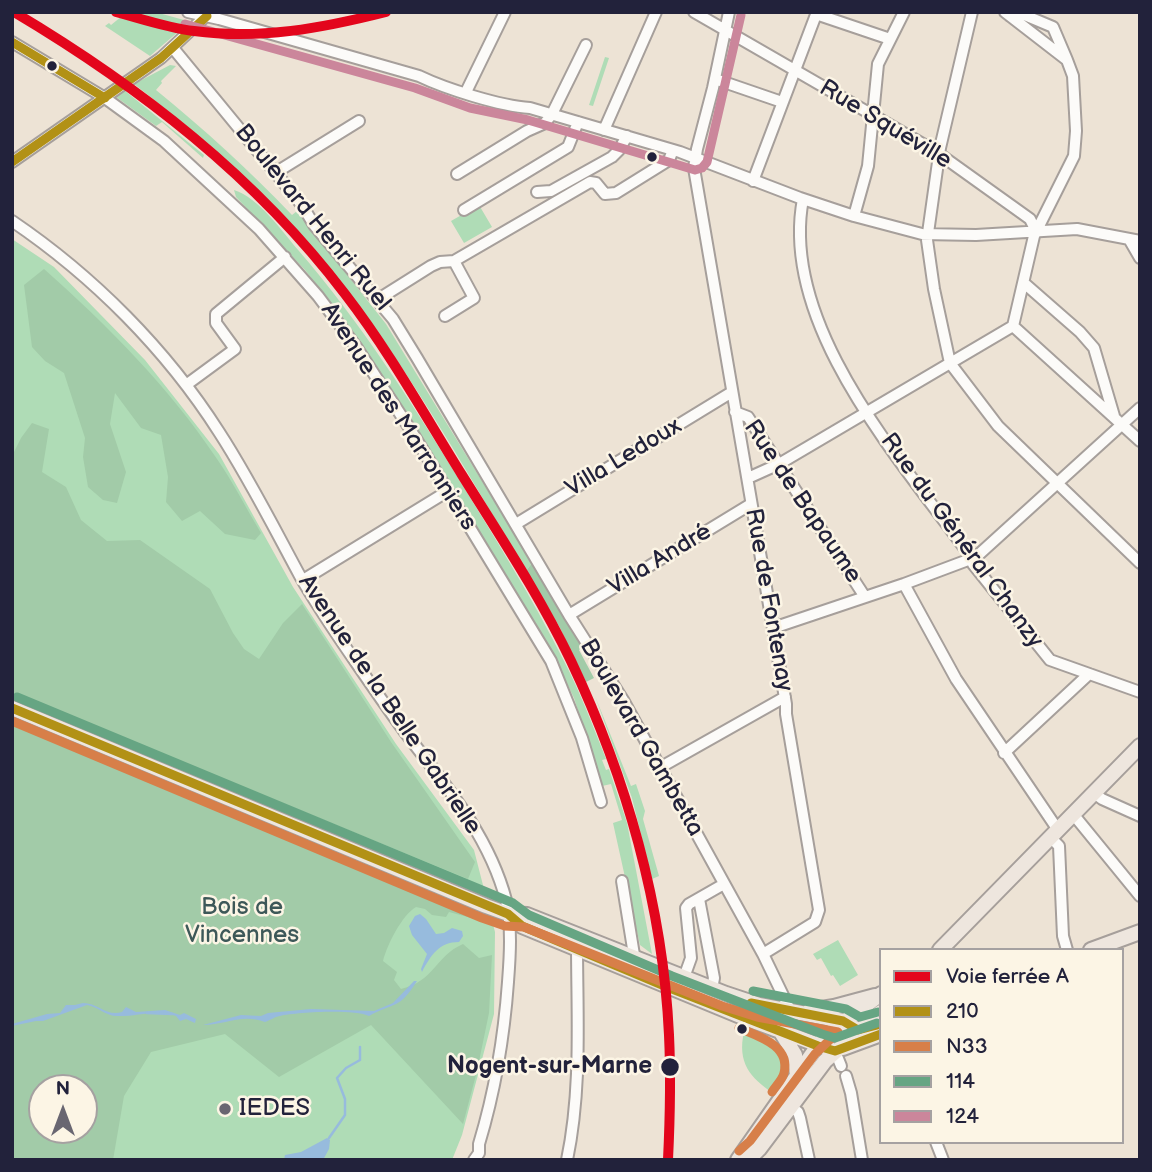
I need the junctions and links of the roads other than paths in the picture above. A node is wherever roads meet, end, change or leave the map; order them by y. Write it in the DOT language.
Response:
graph roads {
  1 [pos="188,12"];
  2 [pos="505,12"];
  3 [pos="656,12"];
  4 [pos="694,12"];
  5 [pos="729,12"];
  6 [pos="904,12"];
  7 [pos="972,12"];
  8 [pos="817,13"];
  9 [pos="209,14"];
  10 [pos="1007,14"];
  11 [pos="725,29"];
  12 [pos="890,39"];
  13 [pos="12,42"];
  14 [pos="586,45"];
  15 [pos="173,48"];
  16 [pos="1067,60"];
  17 [pos="794,69"];
  18 [pos="715,79"];
  19 [pos="466,92"];
  20 [pos="109,94"];
  21 [pos="782,102"];
  22 [pos="552,114"];
  23 [pos="873,116"];
  24 [pos="359,121"];
  25 [pos="578,122"];
  26 [pos="604,130"];
  27 [pos="627,136"];
  28 [pos="673,150"];
  29 [pos="940,155"];
  30 [pos="695,158"];
  31 [pos="12,162"];
  32 [pos="275,173"];
  33 [pos="457,174"];
  34 [pos="753,181"];
  35 [pos="537,192"];
  36 [pos="803,199"];
  37 [pos="464,210"];
  38 [pos="854,216"];
  39 [pos="12,221"];
  40 [pos="1036,231"];
  41 [pos="928,235"];
  42 [pos="1134,240"];
  43 [pos="285,257"];
  44 [pos="1140,258"];
  45 [pos="454,261"];
  46 [pos="1024,283"];
  47 [pos="377,300"];
  48 [pos="445,317"];
  49 [pos="1013,326"];
  50 [pos="950,363"];
  51 [pos="186,385"];
  52 [pos="732,392"];
  53 [pos="1140,408"];
  54 [pos="866,411"];
  55 [pos="735,412"];
  56 [pos="1118,421"];
  57 [pos="1140,442"];
  58 [pos="779,464"];
  59 [pos="482,468"];
  60 [pos="748,478"];
  61 [pos="1057,484"];
  62 [pos="448,491"];
  63 [pos="751,504"];
  64 [pos="516,524"];
  65 [pos="971,559"];
  66 [pos="1140,564"];
  67 [pos="303,580"];
  68 [pos="904,584"];
  69 [pos="865,597"];
  70 [pos="569,615"];
  71 [pos="773,628"];
  72 [pos="1089,674"];
  73 [pos="1140,692"];
  74 [pos="785,696"];
  75 [pos="12,708"];
  76 [pos="1140,746"];
  77 [pos="1004,753"];
  78 [pos="661,767"];
  79 [pos="1094,793"];
  80 [pos="601,802"];
  81 [pos="1073,814"];
  82 [pos="1140,816"];
  83 [pos="1054,833"];
  84 [pos="622,881"];
  85 [pos="724,884"];
  86 [pos="1140,896"];
  87 [pos="699,899"];
  88 [pos="508,914"];
  89 [pos="1140,932"];
  90 [pos="577,942"];
  91 [pos="941,948"];
  92 [pos="1066,948"];
  93 [pos="1096,948"];
  94 [pos="763,954"];
  95 [pos="634,958"];
  96 [pos="638,975"];
  97 [pos="681,985"];
  98 [pos="712,989"];
  99 [pos="879,994"];
  100 [pos="879,995"];
  101 [pos="794,1013"];
  102 [pos="879,1019"];
  103 [pos="843,1021"];
  104 [pos="858,1030"];
  105 [pos="781,1032"];
  106 [pos="879,1035"];
  107 [pos="818,1046"];
  108 [pos="835,1051"];
  109 [pos="797,1076"];
  110 [pos="785,1105"];
  111 [pos="480,1157"];
  112 [pos="567,1160"];
  113 [pos="738,1160"];
  114 [pos="748,1160"];
  115 [pos="809,1160"];
  116 [pos="862,1160"];
  1 -- 9 [label="street"];
  2 -- 19 [label="street"];
  3 -- 26 [label="street"];
  4 -- 11 [label="street, Rue Squéville"];
  5 -- 11 [label="street, Rue de Fontenay"];
  6 -- 12 [label="street"];
  7 -- 29 [label="street"];
  8 -- 12 [label="street"];
  8 -- 17 [label="street"];
  9 -- 15 [label="street"];
  9 -- 19 [label="street"];
  10 -- 16 [label="street"];
  10 -- 16 [label="street"];
  11 -- 17 [label="street, Rue Squéville"];
  11 -- 18 [label="street, Rue de Fontenay"];
  12 -- 23 [label="street"];
  13 -- 20 [label="street, Avenue des Marronniers"];
  14 -- 22 [label="street"];
  15 -- 20 [label="street"];
  15 -- 32 [label="street, Boulevard Henri Ruel"];
  16 -- 40 [label="street"];
  17 -- 21 [label="street"];
  17 -- 23 [label="street, Rue Squéville"];
  18 -- 21 [label="street"];
  18 -- 30 [label="street, Rue de Fontenay"];
  19 -- 22 [label="street"];
  20 -- 31 [label="street"];
  20 -- 43 [label="street, Avenue des Marronniers"];
  21 -- 34 [label="street"];
  22 -- 25 [label="street"];
  22 -- 33 [label="street"];
  23 -- 29 [label="street, Rue Squéville"];
  23 -- 38 [label="street"];
  24 -- 32 [label="street"];
  25 -- 26 [label="street"];
  25 -- 37 [label="street"];
  26 -- 27 [label="street"];
  27 -- 28 [label="street"];
  27 -- 35 [label="street"];
  28 -- 30 [label="street"];
  28 -- 45 [label="street"];
  29 -- 40 [label="street, Rue Squéville"];
  29 -- 41 [label="street"];
  30 -- 34 [label="street"];
  30 -- 52 [label="street, Rue de Fontenay"];
  32 -- 47 [label="street, Boulevard Henri Ruel"];
  34 -- 36 [label="street"];
  36 -- 38 [label="street"];
  36 -- 54 [label="street, Rue du Général Chanzy"];
  38 -- 41 [label="street"];
  39 -- 51 [label="street, Avenue de la Belle Gabrielle"];
  40 -- 41 [label="street"];
  40 -- 42 [label="street"];
  40 -- 46 [label="street"];
  41 -- 50 [label="street"];
  42 -- 44 [label="street"];
  43 -- 51 [label="street"];
  43 -- 62 [label="street, Avenue des Marronniers"];
  45 -- 47 [label="street"];
  45 -- 48 [label="street"];
  46 -- 49 [label="street"];
  46 -- 56 [label="street"];
  47 -- 59 [label="street, Boulevard Henri Ruel"];
  49 -- 50 [label="street"];
  49 -- 56 [label="street"];
  50 -- 54 [label="street"];
  50 -- 61 [label="street"];
  51 -- 67 [label="street, Avenue de la Belle Gabrielle"];
  52 -- 55 [label="street, Rue de Fontenay"];
  52 -- 64 [label="street, Villa Ledoux"];
  53 -- 56 [label="street"];
  54 -- 58 [label="street"];
  54 -- 65 [label="street, Rue du Général Chanzy"];
  55 -- 58 [label="street, Rue de Bapaume"];
  55 -- 60 [label="street, Rue de Fontenay"];
  56 -- 57 [label="street"];
  56 -- 61 [label="street"];
  58 -- 60 [label="street"];
  58 -- 69 [label="street, Rue de Bapaume"];
  59 -- 64 [label="street, Boulevard Gambetta"];
  60 -- 63 [label="street, Rue de Fontenay"];
  61 -- 65 [label="street"];
  61 -- 66 [label="street"];
  62 -- 67 [label="street"];
  62 -- 80 [label="street, Avenue des Marronniers"];
  63 -- 70 [label="street, Villa André"];
  63 -- 71 [label="street, Rue de Fontenay"];
  64 -- 70 [label="street, Boulevard Gambetta"];
  65 -- 68 [label="street"];
  65 -- 72 [label="street, Rue du Général Chanzy"];
  67 -- 88 [label="street, Avenue de la Belle Gabrielle"];
  68 -- 69 [label="street"];
  68 -- 77 [label="street"];
  69 -- 71 [label="street"];
  70 -- 78 [label="street, Boulevard Gambetta"];
  71 -- 74 [label="street, Rue de Fontenay"];
  72 -- 73 [label="street, Rue du Général Chanzy"];
  72 -- 77 [label="street"];
  74 -- 78 [label="street"];
  74 -- 94 [label="street, Rue de Fontenay"];
  75 -- 88 [label="main road"];
  76 -- 79 [label="main road"];
  77 -- 83 [label="street"];
  78 -- 85 [label="street, Boulevard Gambetta"];
  79 -- 81 [label="main road"];
  79 -- 82 [label="street"];
  81 -- 83 [label="main road"];
  81 -- 86 [label="street"];
  83 -- 91 [label="main road"];
  83 -- 92 [label="street"];
  84 -- 95 [label="street"];
  85 -- 87 [label="street"];
  85 -- 94 [label="street, Boulevard Gambetta"];
  87 -- 97 [label="street"];
  87 -- 98 [label="street"];
  88 -- 90 [label="main road"];
  88 -- 111 [label="street, Avenue de la Belle Gabrielle"];
  89 -- 93 [label="main road"];
  90 -- 95 [label="main road"];
  90 -- 96 [label="main road"];
  90 -- 112 [label="street"];
  94 -- 101 [label="street, Boulevard Gambetta"];
  95 -- 96 [label="street"];
  95 -- 97 [label="main road"];
  96 -- 97 [label="main road"];
  97 -- 98 [label="main road"];
  97 -- 105 [label="main road"];
  98 -- 101 [label="main road"];
  99 -- 101 [label="main road"];
  100 -- 103 [label="main road"];
  101 -- 103 [label="main road"];
  102 -- 104 [label="main road"];
  103 -- 104 [label="main road"];
  103 -- 107 [label="main road"];
  104 -- 108 [label="main road"];
  105 -- 107 [label="main road"];
  105 -- 109 [label="main road"];
  106 -- 108 [label="main road"];
  107 -- 108 [label="main road"];
  107 -- 109 [label="main road"];
  108 -- 110 [label="main road"];
  108 -- 116 [label="street"];
  109 -- 110 [label="main road"];
  110 -- 113 [label="main road"];
  110 -- 114 [label="main road"];
  110 -- 115 [label="street"];
}
